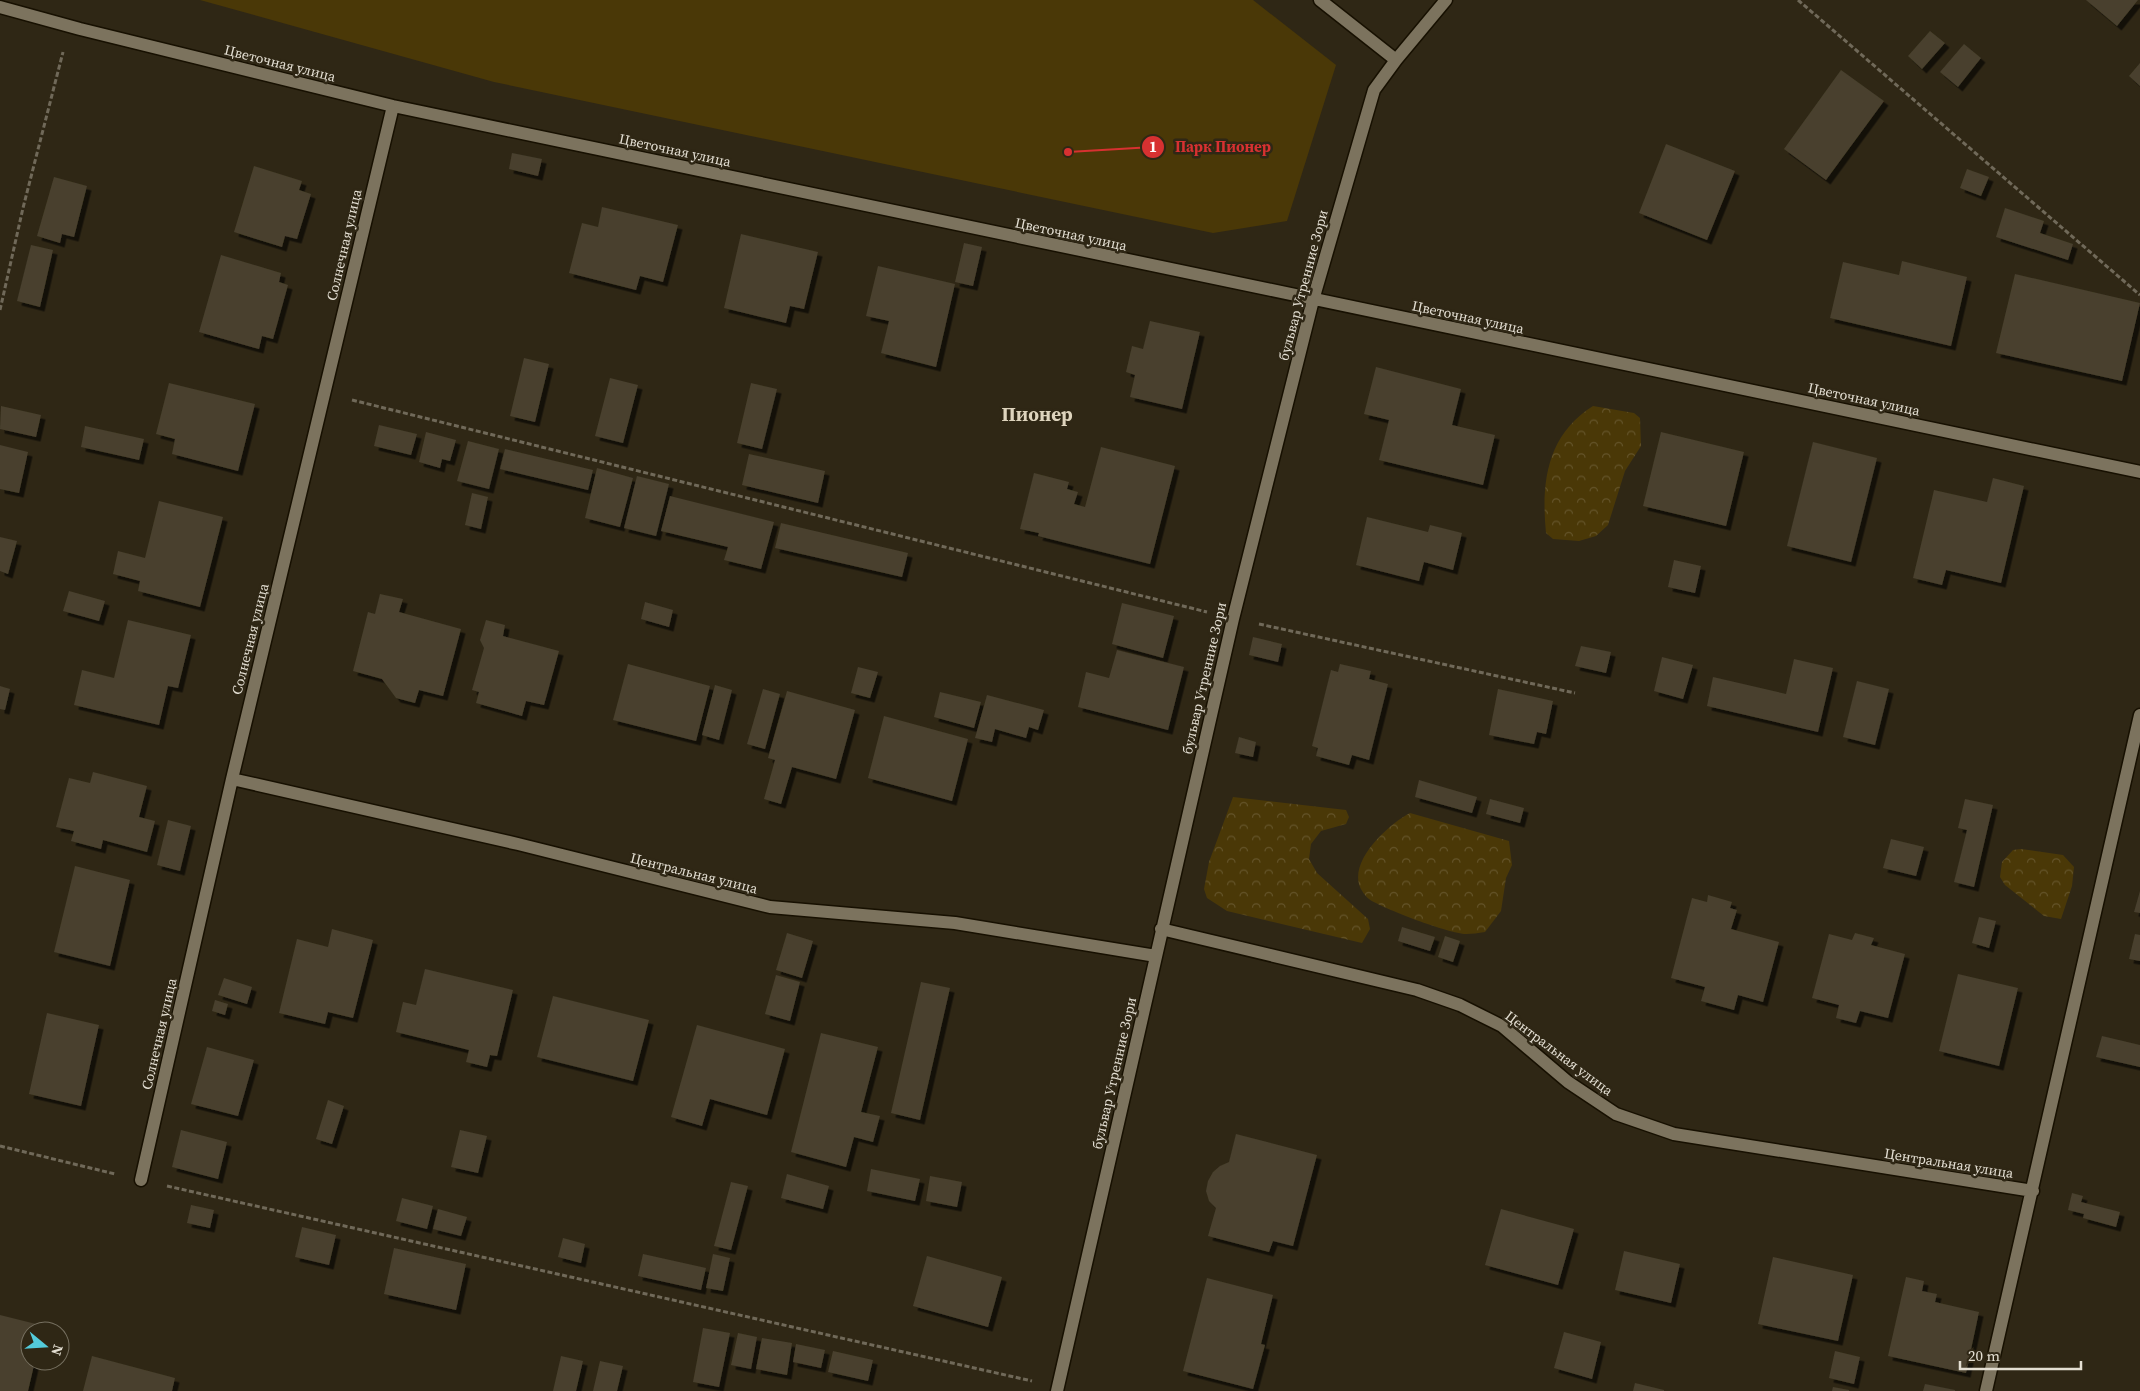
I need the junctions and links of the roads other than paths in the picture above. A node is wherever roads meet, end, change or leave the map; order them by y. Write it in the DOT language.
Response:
graph roads {
  1 [pos="1320,0"];
  2 [pos="1446,0"];
  3 [pos="0,7"];
  4 [pos="1396,60"];
  5 [pos="393,106"];
  6 [pos="1313,300"];
  7 [pos="2140,472"];
  8 [pos="2140,715"];
  9 [pos="232,779"];
  10 [pos="1161,929"];
  11 [pos="1156,956"];
  12 [pos="141,1180"];
  13 [pos="2033,1191"];
  14 [pos="1057,1389"];
  15 [pos="1986,1391"];
  1 -- 4 [label="street"];
  2 -- 4 [label="street, бульвар Утренние Зори"];
  3 -- 5 [label="street, Цветочная улица"];
  4 -- 6 [label="street, бульвар Утренние Зори"];
  5 -- 6 [label="street, Цветочная улица"];
  5 -- 9 [label="street, Солнечная улица"];
  6 -- 7 [label="street, Цветочная улица"];
  6 -- 10 [label="street, бульвар Утренние Зори"];
  8 -- 13 [label="street"];
  9 -- 11 [label="street, Центральная улица"];
  9 -- 12 [label="street, Солнечная улица"];
  10 -- 11 [label="street, бульвар Утренние Зори"];
  10 -- 13 [label="street, Центральная улица"];
  11 -- 14 [label="street, бульвар Утренние Зори"];
  13 -- 15 [label="street"];
}
